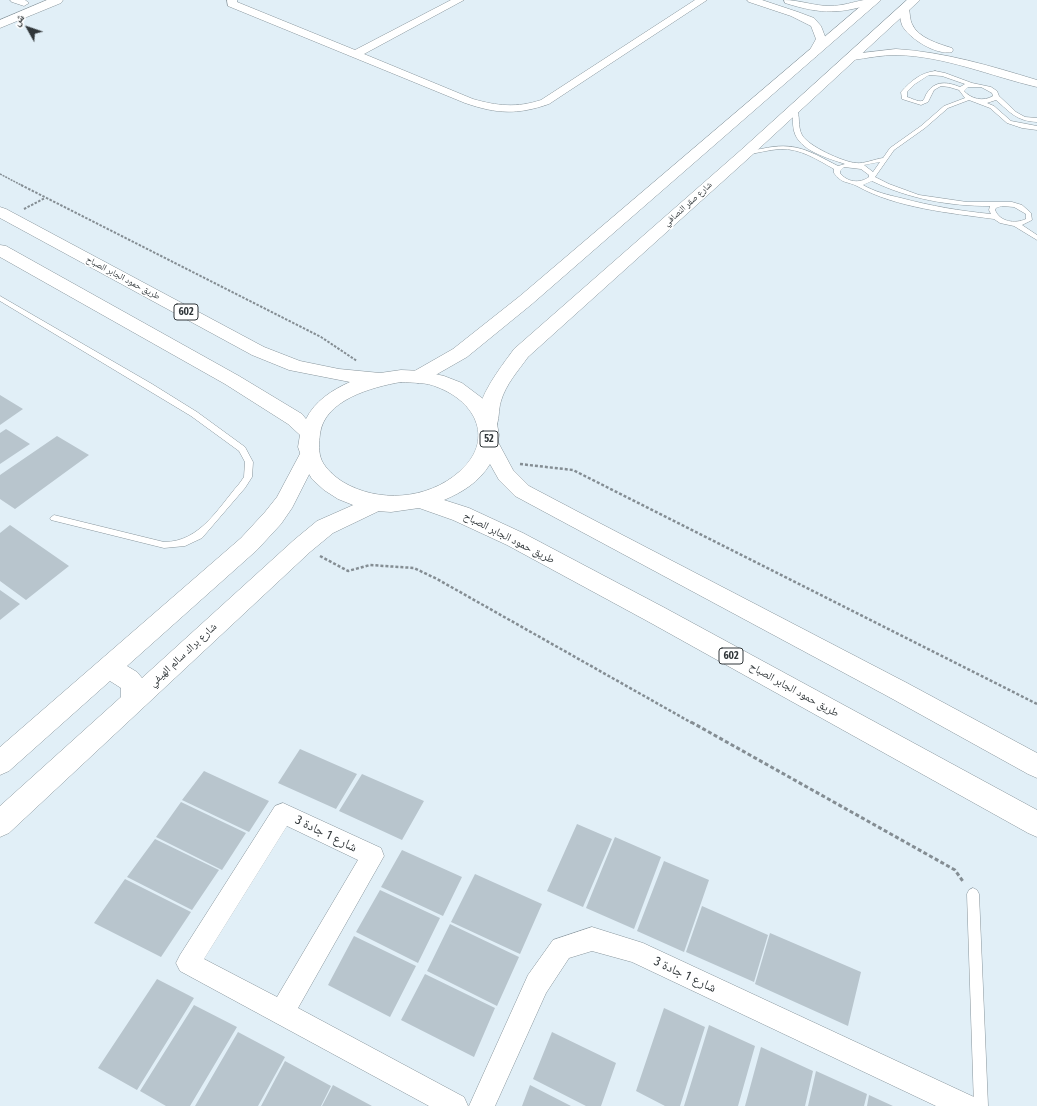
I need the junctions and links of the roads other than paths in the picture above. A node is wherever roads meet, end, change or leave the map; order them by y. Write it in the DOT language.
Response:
graph roads {
  1 [pos="57,0"];
  2 [pos="232,0"];
  3 [pos="459,0"];
  4 [pos="702,0"];
  5 [pos="752,0"];
  6 [pos="784,0"];
  7 [pos="875,0"];
  8 [pos="24,1"];
  9 [pos="909,5"];
  10 [pos="830,11"];
  11 [pos="0,14"];
  12 [pos="814,23"];
  13 [pos="0,24"];
  14 [pos="930,44"];
  15 [pos="912,53"];
  16 [pos="356,54"];
  17 [pos="812,55"];
  18 [pos="853,57"];
  19 [pos="1037,76"];
  20 [pos="1037,84"];
  21 [pos="972,85"];
  22 [pos="961,90"];
  23 [pos="996,97"];
  24 [pos="969,98"];
  25 [pos="980,101"];
  26 [pos="949,105"];
  27 [pos="794,109"];
  28 [pos="1037,120"];
  29 [pos="1037,128"];
  30 [pos="746,153"];
  31 [pos="885,159"];
  32 [pos="857,165"];
  33 [pos="838,169"];
  34 [pos="872,177"];
  35 [pos="857,183"];
  36 [pos="1001,204"];
  37 [pos="5,214"];
  38 [pos="996,217"];
  39 [pos="1030,217"];
  40 [pos="1037,223"];
  41 [pos="1016,224"];
  42 [pos="1037,238"];
  43 [pos="0,250"];
  44 [pos="0,298"];
  45 [pos="418,377"];
  46 [pos="384,378"];
  47 [pos="491,442"];
  48 [pos="309,444"];
  49 [pos="420,500"];
  50 [pos="376,503"];
  51 [pos="54,518"];
  52 [pos="106,670"];
  53 [pos="133,701"];
  54 [pos="0,763"];
  55 [pos="1037,766"];
  56 [pos="0,824"];
  57 [pos="1037,824"];
  58 [pos="973,894"];
  59 [pos="281,1014"];
  60 [pos="455,1106"];
  61 [pos="482,1106"];
  62 [pos="965,1106"];
  63 [pos="981,1106"];
  1 -- 13 [label="main road"];
  2 -- 16 [label="street"];
  3 -- 16 [label="street"];
  4 -- 16 [label="street"];
  5 -- 12 [label="street"];
  6 -- 10 [label="street"];
  7 -- 10 [label="street"];
  7 -- 17 [label="main road"];
  8 -- 11 [label="main road"];
  9 -- 14 [label="street"];
  9 -- 18 [label="main road, شارع صقر النصافي"];
  10 -- 12 [label="street"];
  12 -- 17 [label="street"];
  14 -- 15 [label="street"];
  14 -- 19 [label="street"];
  15 -- 18 [label="street"];
  15 -- 20 [label="street"];
  17 -- 45 [label="main road"];
  18 -- 27 [label="main road, شارع صقر النصافي"];
  21 -- 22 [label="lane"];
  21 -- 22 [label="lane"];
  21 -- 23 [label="lane"];
  22 -- 24 [label="lane"];
  22 -- 26 [label="lane"];
  23 -- 25 [label="lane"];
  23 -- 28 [label="lane"];
  24 -- 25 [label="lane"];
  24 -- 26 [label="lane"];
  25 -- 29 [label="lane"];
  26 -- 31 [label="lane"];
  27 -- 30 [label="main road, شارع صقر النصافي"];
  27 -- 32 [label="lane"];
  30 -- 33 [label="lane"];
  30 -- 47 [label="main road, شارع صقر النصافي"];
  31 -- 32 [label="lane"];
  31 -- 34 [label="lane"];
  32 -- 33 [label="lane"];
  32 -- 34 [label="lane"];
  33 -- 35 [label="lane"];
  34 -- 35 [label="lane"];
  34 -- 36 [label="lane"];
  35 -- 38 [label="lane"];
  36 -- 38 [label="lane"];
  36 -- 39 [label="lane"];
  37 -- 46 [label="main road, طريق حمود الجابر الصباح / 602"];
  38 -- 41 [label="lane"];
  39 -- 40 [label="lane"];
  39 -- 41 [label="lane"];
  41 -- 42 [label="lane"];
  43 -- 48 [label="main road"];
  44 -- 51 [label="lane"];
  45 -- 46 [label="main road, 52"];
  45 -- 47 [label="main road, 52"];
  46 -- 48 [label="main road, 52"];
  47 -- 49 [label="main road, 52"];
  47 -- 55 [label="main road"];
  48 -- 50 [label="main road, 52"];
  48 -- 52 [label="main road, 52"];
  49 -- 50 [label="main road, 52"];
  49 -- 57 [label="main road, طريق حمود الجابر الصباح / 602"];
  50 -- 53 [label="main road, شارع براك سالم الهيفي / 52"];
  52 -- 53 [label="main road"];
  52 -- 54 [label="main road, 52"];
  53 -- 56 [label="main road, شارع براك سالم الهيفي / 52"];
  58 -- 63 [label="lane"];
  59 -- 59 [label="street, شارع 1 جادة 3"];
  59 -- 60 [label="street, شارع 1 جادة 3"];
  61 -- 62 [label="street, شارع 1 جادة 3"];
}
